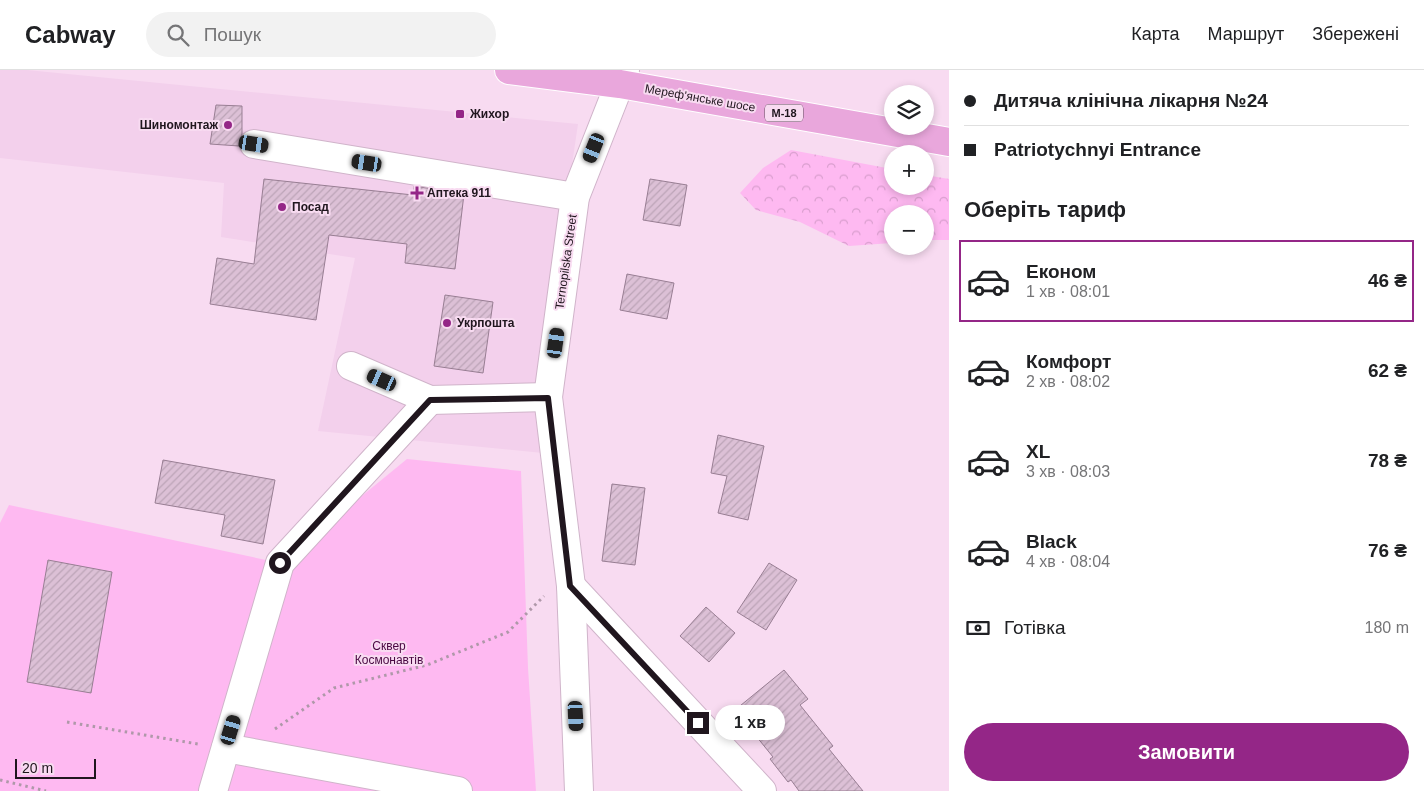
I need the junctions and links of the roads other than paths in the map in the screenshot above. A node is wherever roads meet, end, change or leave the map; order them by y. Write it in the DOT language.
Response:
graph roads {
  1 [pos="509,70"];
  2 [pos="622,77"];
  3 [pos="949,142"];
  4 [pos="254,144"];
  5 [pos="575,197"];
  6 [pos="351,366"];
  7 [pos="548,398"];
  8 [pos="430,400"];
  9 [pos="570,578"];
  10 [pos="234,750"];
  11 [pos="213,791"];
  12 [pos="458,791"];
  13 [pos="579,791"];
  14 [pos="762,791"];
  1 -- 2 [label="highway, Мереф'янське шосе / М-18"];
  2 -- 3 [label="highway, Мереф'янське шосе / М-18"];
  2 -- 5 [label="street, Ternopilska Street"];
  4 -- 5 [label="street"];
  5 -- 7 [label="street, Ternopilska Street"];
  6 -- 8 [label="street"];
  7 -- 8 [label="street"];
  7 -- 9 [label="street, Ternopilska Street"];
  8 -- 10 [label="street"];
  9 -- 13 [label="street, Ternopilska Street"];
  9 -- 14 [label="street"];
  10 -- 11 [label="street"];
  10 -- 12 [label="street"];
}
